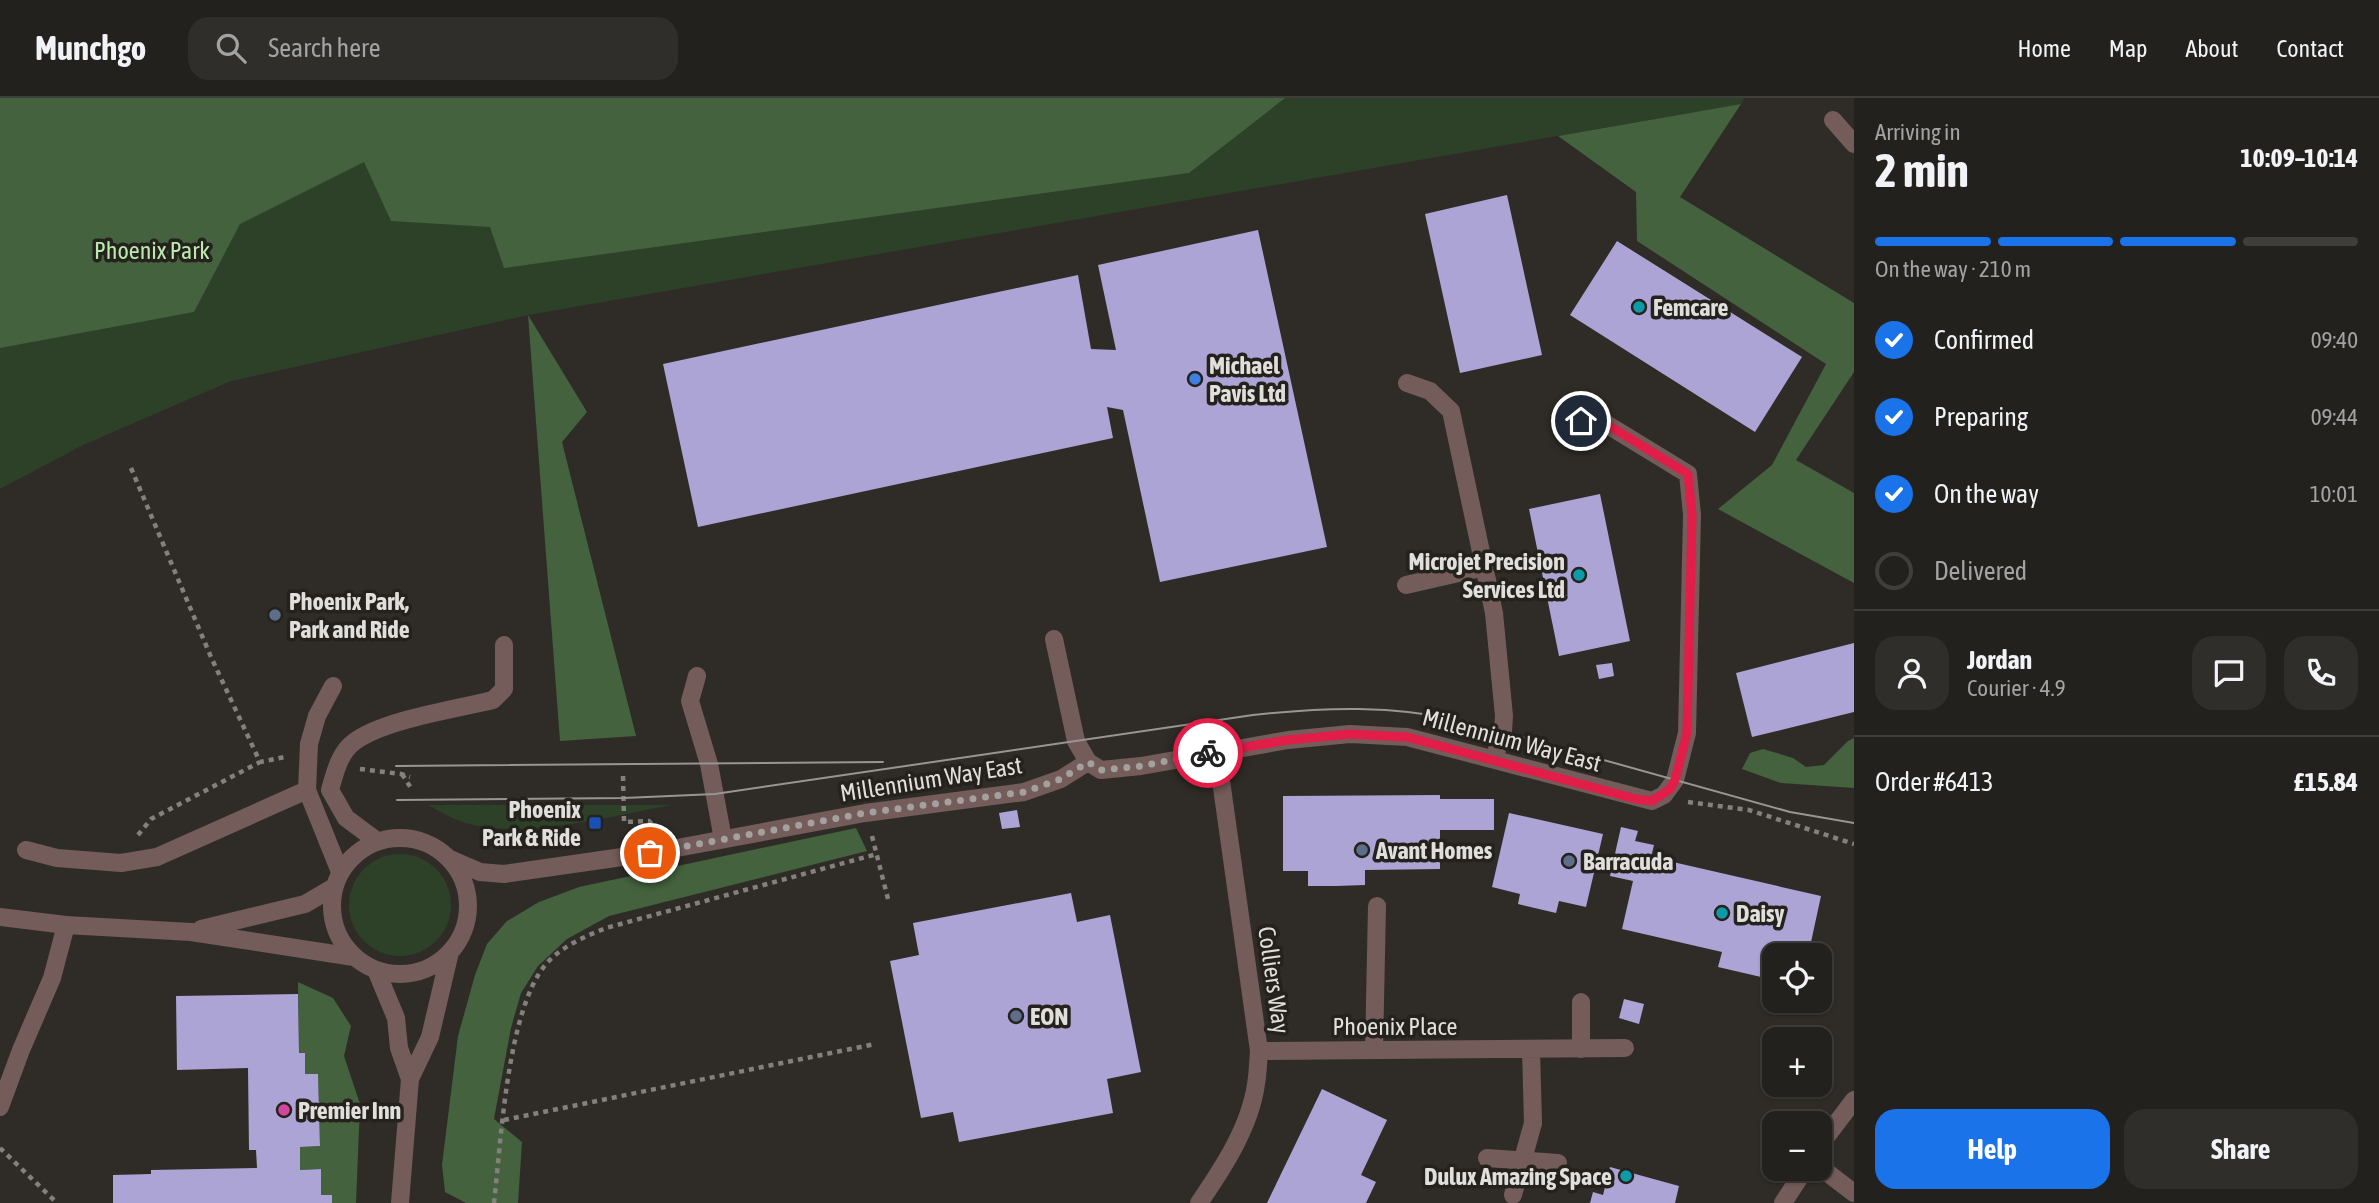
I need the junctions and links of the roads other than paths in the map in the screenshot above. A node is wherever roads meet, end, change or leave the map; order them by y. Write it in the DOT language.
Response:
graph roads {
  1 [pos="1833,120"];
  2 [pos="1854,144"];
  3 [pos="1407,383"];
  4 [pos="1564,423"];
  5 [pos="1485,567"];
  6 [pos="1406,584"];
  7 [pos="1054,639"];
  8 [pos="504,645"];
  9 [pos="696,676"];
  10 [pos="333,687"];
  11 [pos="1217,752"];
  12 [pos="1494,759"];
  13 [pos="1088,762"];
  14 [pos="307,790"];
  15 [pos="723,839"];
  16 [pos="377,841"];
  17 [pos="26,850"];
  18 [pos="450,859"];
  19 [pos="337,879"];
  20 [pos="1377,906"];
  21 [pos="0,917"];
  22 [pos="66,925"];
  23 [pos="191,932"];
  24 [pos="450,952"];
  25 [pos="354,957"];
  26 [pos="376,970"];
  27 [pos="1581,1002"];
  28 [pos="1625,1048"];
  29 [pos="1531,1049"];
  30 [pos="1581,1049"];
  31 [pos="1374,1050"];
  32 [pos="1259,1051"];
  33 [pos="410,1079"];
  34 [pos="1854,1100"];
  35 [pos="0,1107"];
  36 [pos="1832,1129"];
  37 [pos="1487,1158"];
  38 [pos="1521,1161"];
  39 [pos="1558,1163"];
  40 [pos="1832,1176"];
  41 [pos="1797,1181"];
  42 [pos="1854,1193"];
  43 [pos="1513,1195"];
  44 [pos="400,1203"];
  45 [pos="1199,1203"];
  46 [pos="1783,1203"];
  1 -- 2 [label="street"];
  3 -- 5 [label="street"];
  4 -- 12 [label="street, Millennium Way East"];
  5 -- 6 [label="street"];
  5 -- 12 [label="street"];
  7 -- 13 [label="street"];
  8 -- 16 [label="street"];
  9 -- 15 [label="street"];
  10 -- 14 [label="street"];
  11 -- 12 [label="street, Millennium Way East"];
  11 -- 13 [label="street, Millennium Way East"];
  11 -- 32 [label="street, Colliers Way"];
  13 -- 15 [label="street, Millennium Way East"];
  14 -- 17 [label="street"];
  14 -- 19 [label="street"];
  15 -- 18 [label="street, Millennium Way East"];
  16 -- 18 [label="street"];
  16 -- 19 [label="street"];
  18 -- 24 [label="street"];
  19 -- 23 [label="street"];
  19 -- 25 [label="street"];
  20 -- 31 [label="street"];
  21 -- 22 [label="street"];
  22 -- 23 [label="street"];
  22 -- 35 [label="street"];
  23 -- 25 [label="street"];
  24 -- 26 [label="street"];
  24 -- 33 [label="street"];
  25 -- 26 [label="street"];
  26 -- 33 [label="street"];
  27 -- 30 [label="street"];
  28 -- 30 [label="street, Phoenix Place"];
  29 -- 30 [label="street, Phoenix Place"];
  29 -- 31 [label="street, Phoenix Place"];
  29 -- 38 [label="street"];
  31 -- 32 [label="street, Phoenix Place"];
  32 -- 45 [label="street, Colliers Way"];
  33 -- 44 [label="street"];
  34 -- 36 [label="street"];
  37 -- 38 [label="street"];
  38 -- 39 [label="street"];
  38 -- 43 [label="street"];
  40 -- 42 [label="street"];
  41 -- 46 [label="street"];
}
